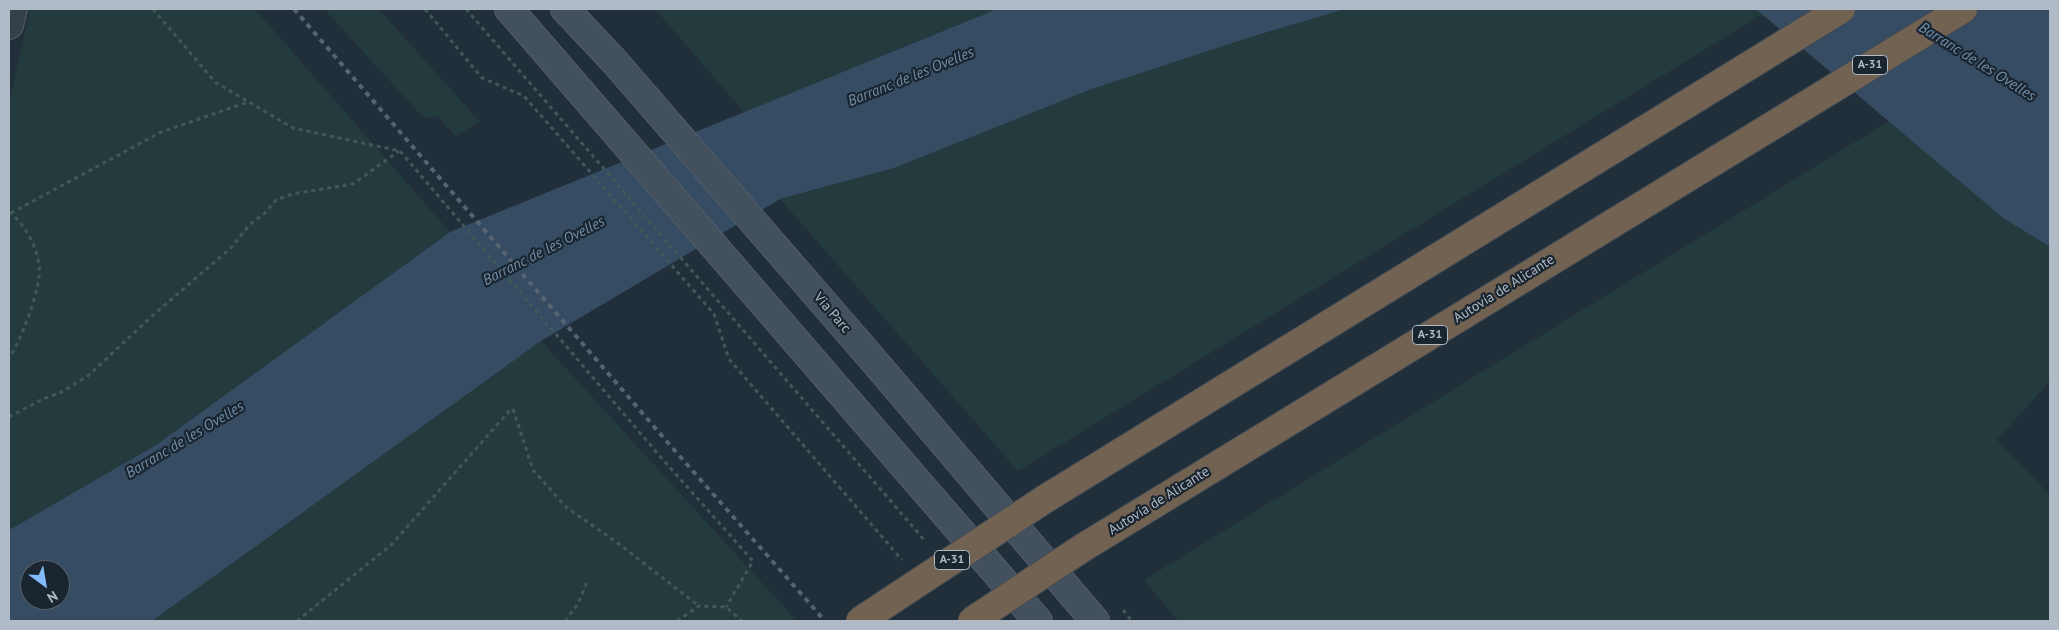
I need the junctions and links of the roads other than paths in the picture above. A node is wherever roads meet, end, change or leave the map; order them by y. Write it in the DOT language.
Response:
graph roads {
  1 [pos="13,9"];
  2 [pos="509,9"];
  3 [pos="565,9"];
  4 [pos="1841,9"];
  5 [pos="1963,9"];
  6 [pos="9,25"];
  7 [pos="860,621"];
  8 [pos="972,621"];
  9 [pos="1038,621"];
  10 [pos="1095,621"];
  1 -- 6 [label="street"];
  2 -- 9 [label="main road"];
  3 -- 10 [label="main road, Via Parc"];
  4 -- 7 [label="highway, A-31, bridge"];
  5 -- 8 [label="highway, Autovía de Alicante / A-31, bridge"];
}
